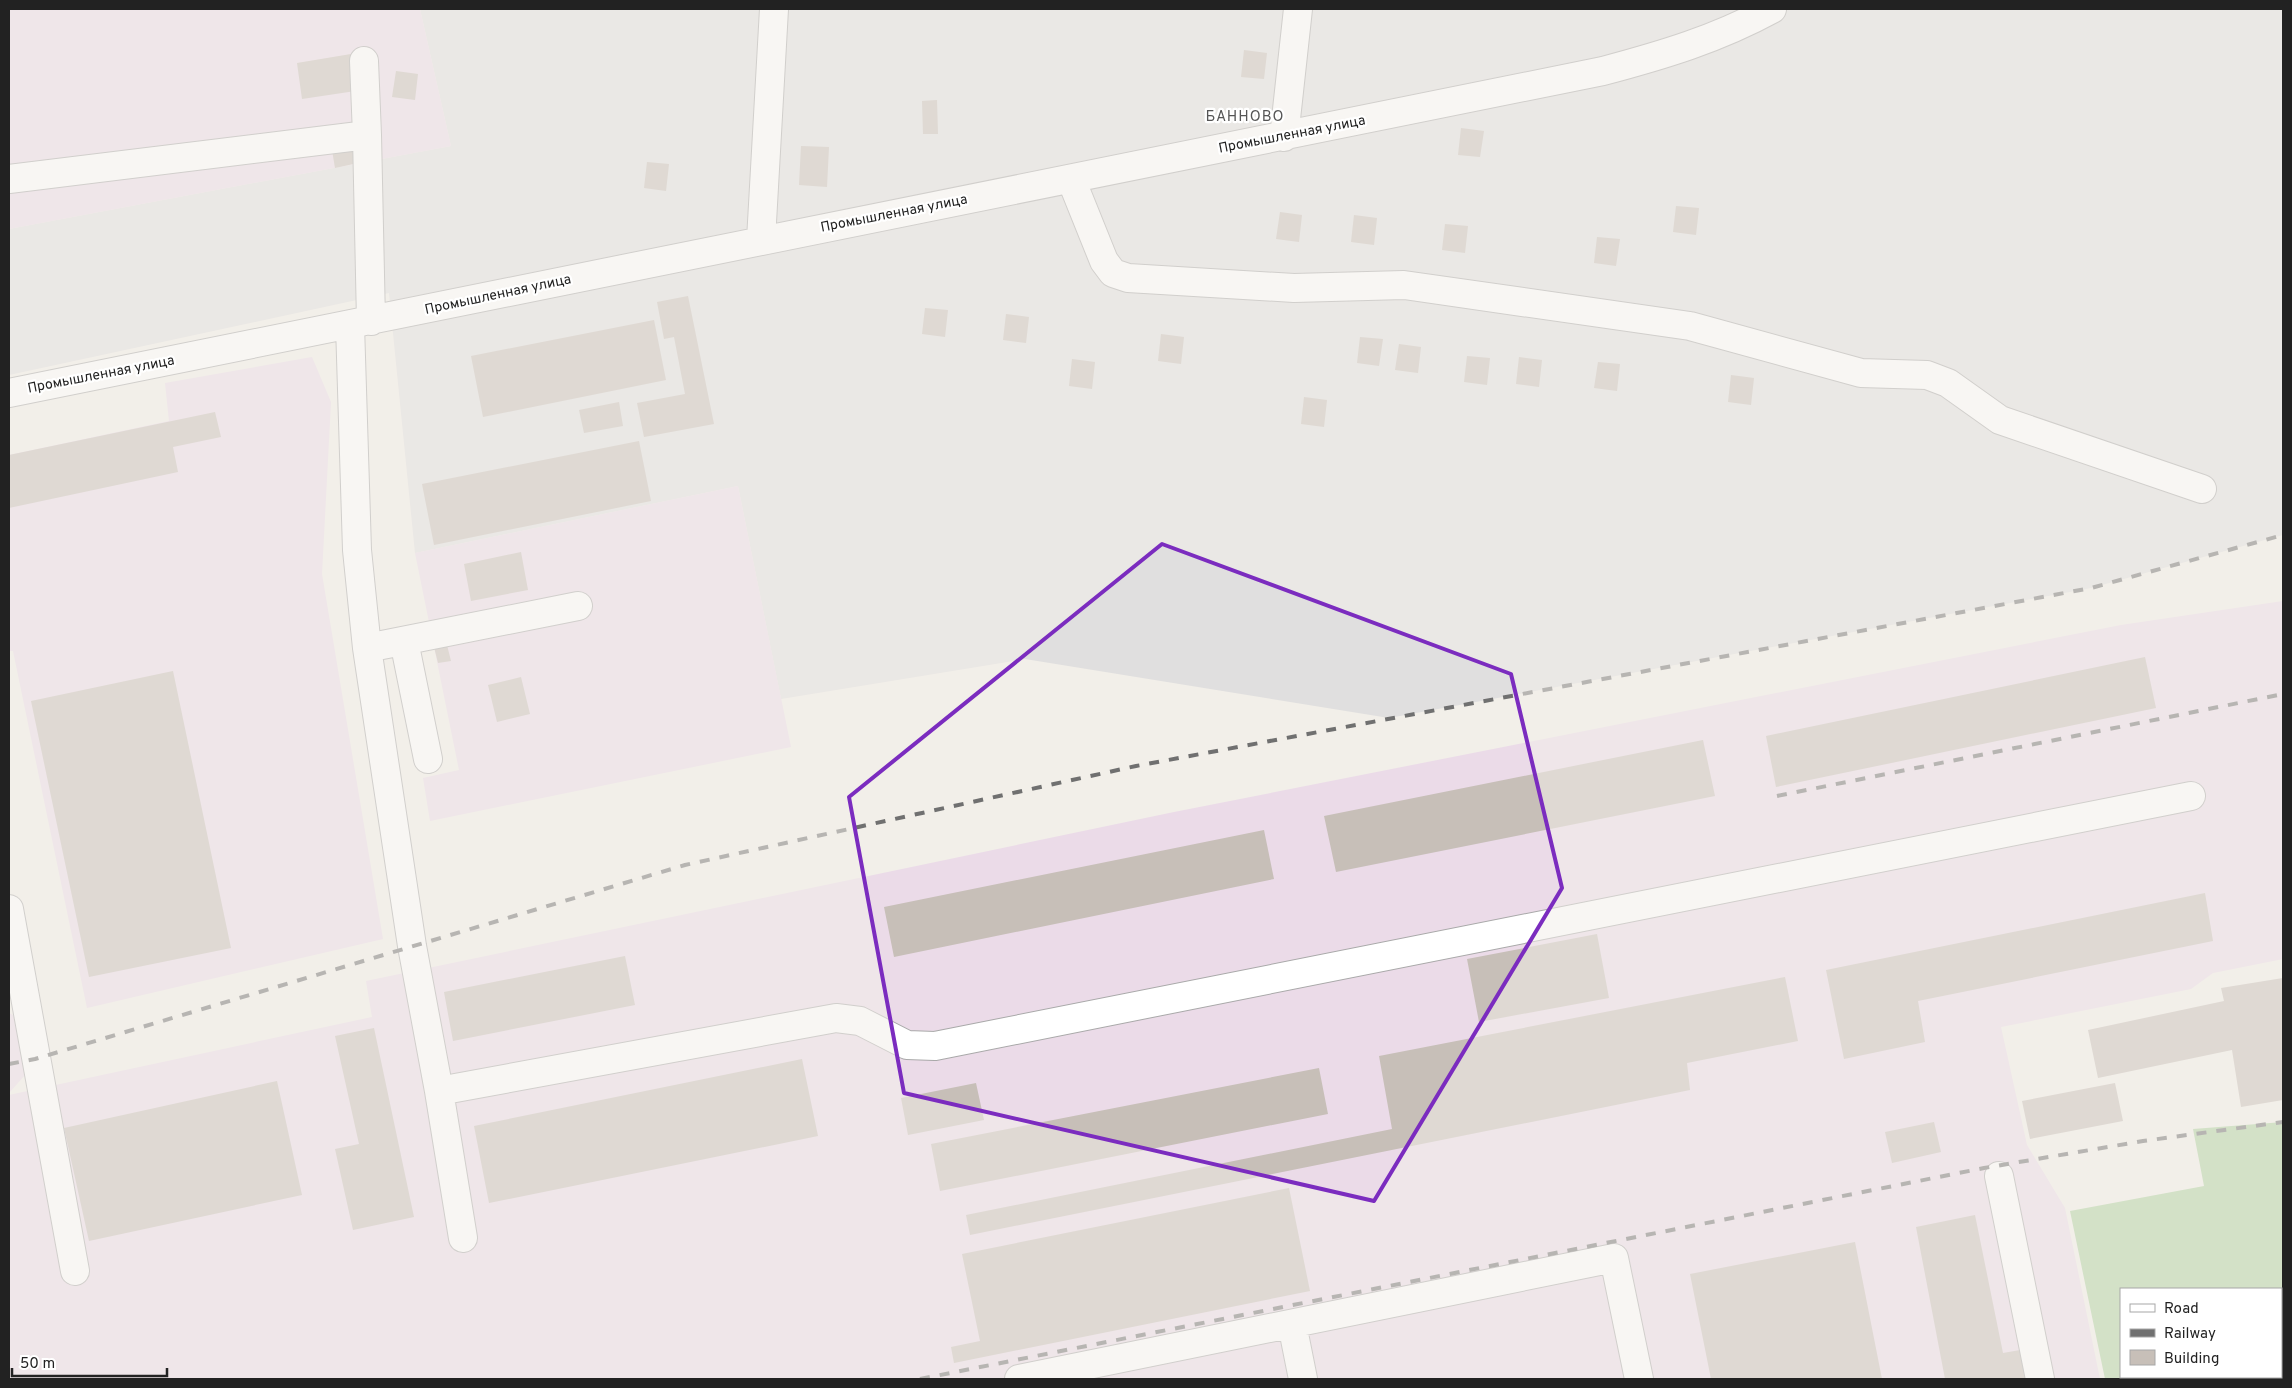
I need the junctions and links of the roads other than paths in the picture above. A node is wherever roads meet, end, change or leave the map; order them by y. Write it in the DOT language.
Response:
graph roads {
  1 [pos="774,9"];
  2 [pos="1298,9"];
  3 [pos="1772,9"];
  4 [pos="364,61"];
  5 [pos="368,135"];
  6 [pos="1284,137"];
  7 [pos="1071,178"];
  8 [pos="9,179"];
  9 [pos="762,240"];
  10 [pos="361,323"];
  11 [pos="9,393"];
  12 [pos="2202,489"];
  13 [pos="578,606"];
  14 [pos="404,641"];
  15 [pos="367,648"];
  16 [pos="428,759"];
  17 [pos="2191,796"];
  18 [pos="9,908"];
  19 [pos="439,1091"];
  20 [pos="1998,1176"];
  21 [pos="463,1238"];
  22 [pos="75,1271"];
  23 [pos="1292,1324"];
  24 [pos="1019,1379"];
  25 [pos="1303,1379"];
  26 [pos="1639,1379"];
  27 [pos="2040,1379"];
  1 -- 9 [label="street"];
  2 -- 6 [label="street"];
  3 -- 6 [label="street, Промышленная улица"];
  4 -- 5 [label="street"];
  5 -- 8 [label="street"];
  5 -- 10 [label="street"];
  6 -- 7 [label="street, Промышленная улица"];
  7 -- 9 [label="street, Промышленная улица"];
  7 -- 12 [label="street"];
  9 -- 10 [label="street, Промышленная улица"];
  10 -- 11 [label="street, Промышленная улица"];
  10 -- 15 [label="street"];
  13 -- 14 [label="street"];
  14 -- 15 [label="street"];
  14 -- 16 [label="street"];
  15 -- 19 [label="street"];
  17 -- 19 [label="street"];
  18 -- 22 [label="street"];
  19 -- 21 [label="street"];
  20 -- 27 [label="street"];
  23 -- 24 [label="street"];
  23 -- 25 [label="street"];
  23 -- 26 [label="street"];
}
